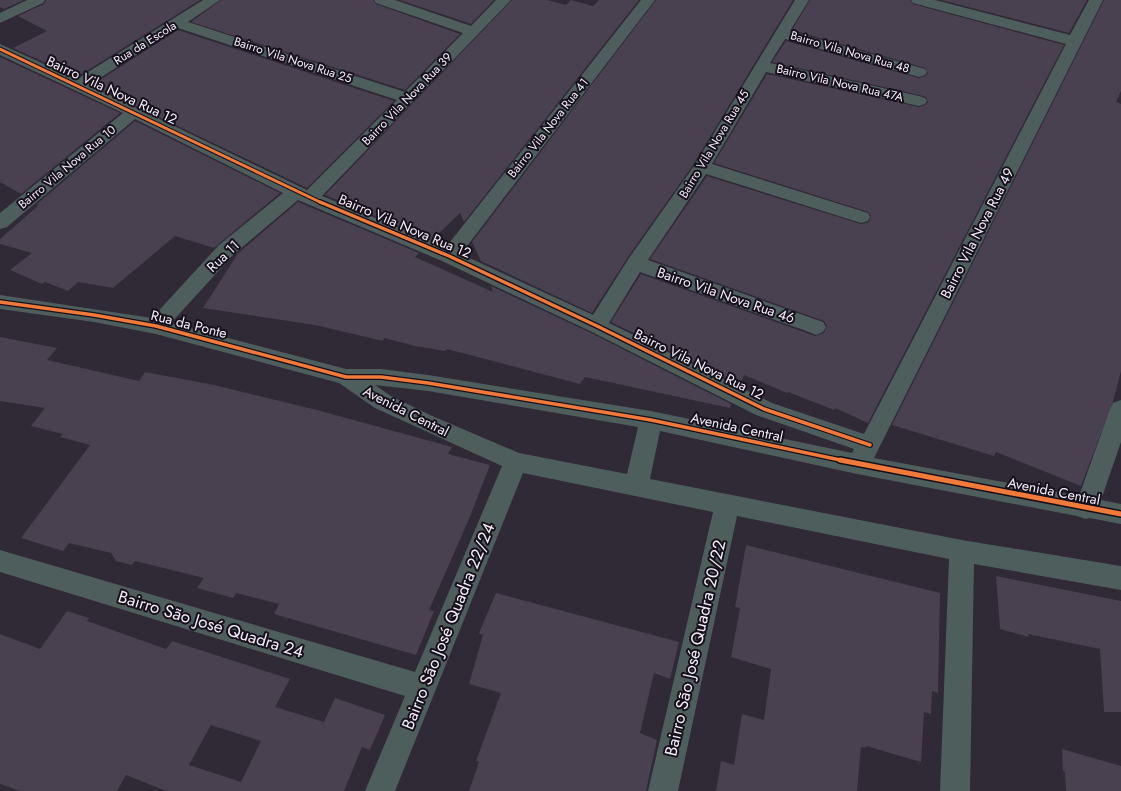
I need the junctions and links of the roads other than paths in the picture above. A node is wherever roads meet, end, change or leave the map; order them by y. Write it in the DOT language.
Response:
graph roads {
  1 [pos="38,0"];
  2 [pos="213,0"];
  3 [pos="381,0"];
  4 [pos="504,0"];
  5 [pos="648,0"];
  6 [pos="802,0"];
  7 [pos="918,0"];
  8 [pos="1096,0"];
  9 [pos="0,19"];
  10 [pos="177,23"];
  11 [pos="472,32"];
  12 [pos="782,33"];
  13 [pos="1074,41"];
  14 [pos="0,49"];
  15 [pos="761,66"];
  16 [pos="919,72"];
  17 [pos="76,86"];
  18 [pos="408,98"];
  19 [pos="919,101"];
  20 [pos="134,112"];
  21 [pos="702,167"];
  22 [pos="303,195"];
  23 [pos="3,216"];
  24 [pos="861,216"];
  25 [pos="449,256"];
  26 [pos="636,263"];
  27 [pos="0,302"];
  28 [pos="156,326"];
  29 [pos="597,326"];
  30 [pos="816,327"];
  31 [pos="346,377"];
  32 [pos="1121,409"];
  33 [pos="651,420"];
  34 [pos="870,445"];
  35 [pos="516,462"];
  36 [pos="857,464"];
  37 [pos="636,487"];
  38 [pos="727,505"];
  39 [pos="1086,508"];
  40 [pos="1121,514"];
  41 [pos="962,551"];
  42 [pos="0,561"];
  43 [pos="1121,578"];
  44 [pos="422,688"];
  45 [pos="380,791"];
  46 [pos="663,791"];
  47 [pos="955,791"];
  1 -- 9 [label="street"];
  2 -- 10 [label="street, Rua da Escola"];
  3 -- 11 [label="street"];
  4 -- 11 [label="street, Bairro Vila Nova Rua 39"];
  5 -- 25 [label="street, Bairro Vila Nova Rua 41"];
  6 -- 12 [label="street, Bairro Vila Nova Rua 45"];
  7 -- 13 [label="street"];
  8 -- 13 [label="street, Bairro Vila Nova Rua 49"];
  10 -- 17 [label="street, Rua da Escola"];
  10 -- 18 [label="street, Bairro Vila Nova Rua 25"];
  11 -- 18 [label="street, Bairro Vila Nova Rua 39"];
  12 -- 15 [label="street, Bairro Vila Nova Rua 45"];
  12 -- 16 [label="street, Bairro Vila Nova Rua 48"];
  13 -- 34 [label="street, Bairro Vila Nova Rua 49"];
  14 -- 17 [label="street, Bairro Vila Nova Rua 12"];
  15 -- 19 [label="street, Bairro Vila Nova Rua 47A"];
  15 -- 21 [label="street, Bairro Vila Nova Rua 45"];
  17 -- 20 [label="street, Bairro Vila Nova Rua 12"];
  18 -- 22 [label="street, Bairro Vila Nova Rua 39"];
  20 -- 22 [label="street, Bairro Vila Nova Rua 12"];
  20 -- 23 [label="street, Bairro Vila Nova Rua 10"];
  21 -- 24 [label="street"];
  21 -- 26 [label="street, Bairro Vila Nova Rua 45"];
  22 -- 25 [label="street, Bairro Vila Nova Rua 12"];
  22 -- 28 [label="street, Rua 11"];
  25 -- 29 [label="street, Bairro Vila Nova Rua 12"];
  26 -- 29 [label="street, Bairro Vila Nova Rua 45"];
  26 -- 30 [label="street, Bairro Vila Nova Rua 46"];
  27 -- 28 [label="street, Rua da Ponte"];
  28 -- 31 [label="street, Rua da Ponte"];
  29 -- 34 [label="street, Bairro Vila Nova Rua 12"];
  31 -- 33 [label="street, Avenida Central"];
  31 -- 35 [label="street, Avenida Central"];
  32 -- 39 [label="street"];
  33 -- 36 [label="street, Avenida Central"];
  33 -- 37 [label="street"];
  34 -- 36 [label="street, Bairro Vila Nova Rua 49"];
  35 -- 37 [label="street, Avenida Central"];
  35 -- 44 [label="street, Bairro São José Quadra 22/24"];
  36 -- 39 [label="street, Avenida Central"];
  37 -- 38 [label="street, Avenida Central"];
  38 -- 41 [label="street, Avenida Central"];
  38 -- 46 [label="street, Bairro São José Quadra 20/22"];
  39 -- 40 [label="street, Avenida Central"];
  41 -- 43 [label="street, Avenida Central"];
  41 -- 47 [label="street"];
  42 -- 44 [label="street, Bairro São José Quadra 24"];
  44 -- 45 [label="street, Bairro São José Quadra 22/24"];
}
